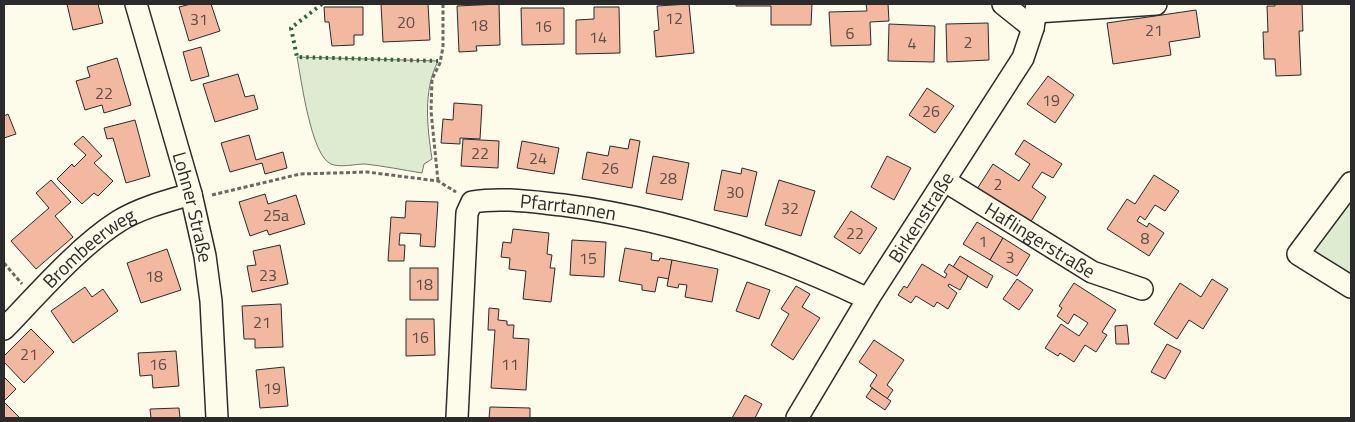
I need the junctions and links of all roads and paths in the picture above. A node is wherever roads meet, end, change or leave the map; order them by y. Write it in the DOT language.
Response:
graph roads {
  1 [pos="136,4"];
  2 [pos="443,4"];
  3 [pos="1002,4"];
  4 [pos="1156,4"];
  5 [pos="1035,15"];
  6 [pos="438,181"];
  7 [pos="945,181"];
  8 [pos="1351,182"];
  9 [pos="191,196"];
  10 [pos="472,202"];
  11 [pos="4,263"];
  12 [pos="1351,286"];
  13 [pos="1142,288"];
  14 [pos="34,298"];
  15 [pos="868,299"];
  16 [pos="4,329"];
  17 [pos="216,418"];
  18 [pos="458,418"];
  19 [pos="797,418"];
  1 -- 9 [label="street, Lohner Straße"];
  2 -- 6 [label="path"];
  3 -- 5 [label="street"];
  4 -- 5 [label="street"];
  5 -- 7 [label="street, Birkenstraße"];
  6 -- 9 [label="path"];
  6 -- 10 [label="path"];
  7 -- 13 [label="street, Haflingerstraße"];
  7 -- 15 [label="street, Birkenstraße"];
  8 -- 12 [label="street"];
  9 -- 14 [label="street, Brombeerweg"];
  9 -- 17 [label="street, Lohner Straße"];
  10 -- 15 [label="street, Pfarrtannen"];
  10 -- 18 [label="street"];
  11 -- 14 [label="path"];
  14 -- 16 [label="street, Brombeerweg"];
  15 -- 19 [label="street, Birkenstraße"];
}
